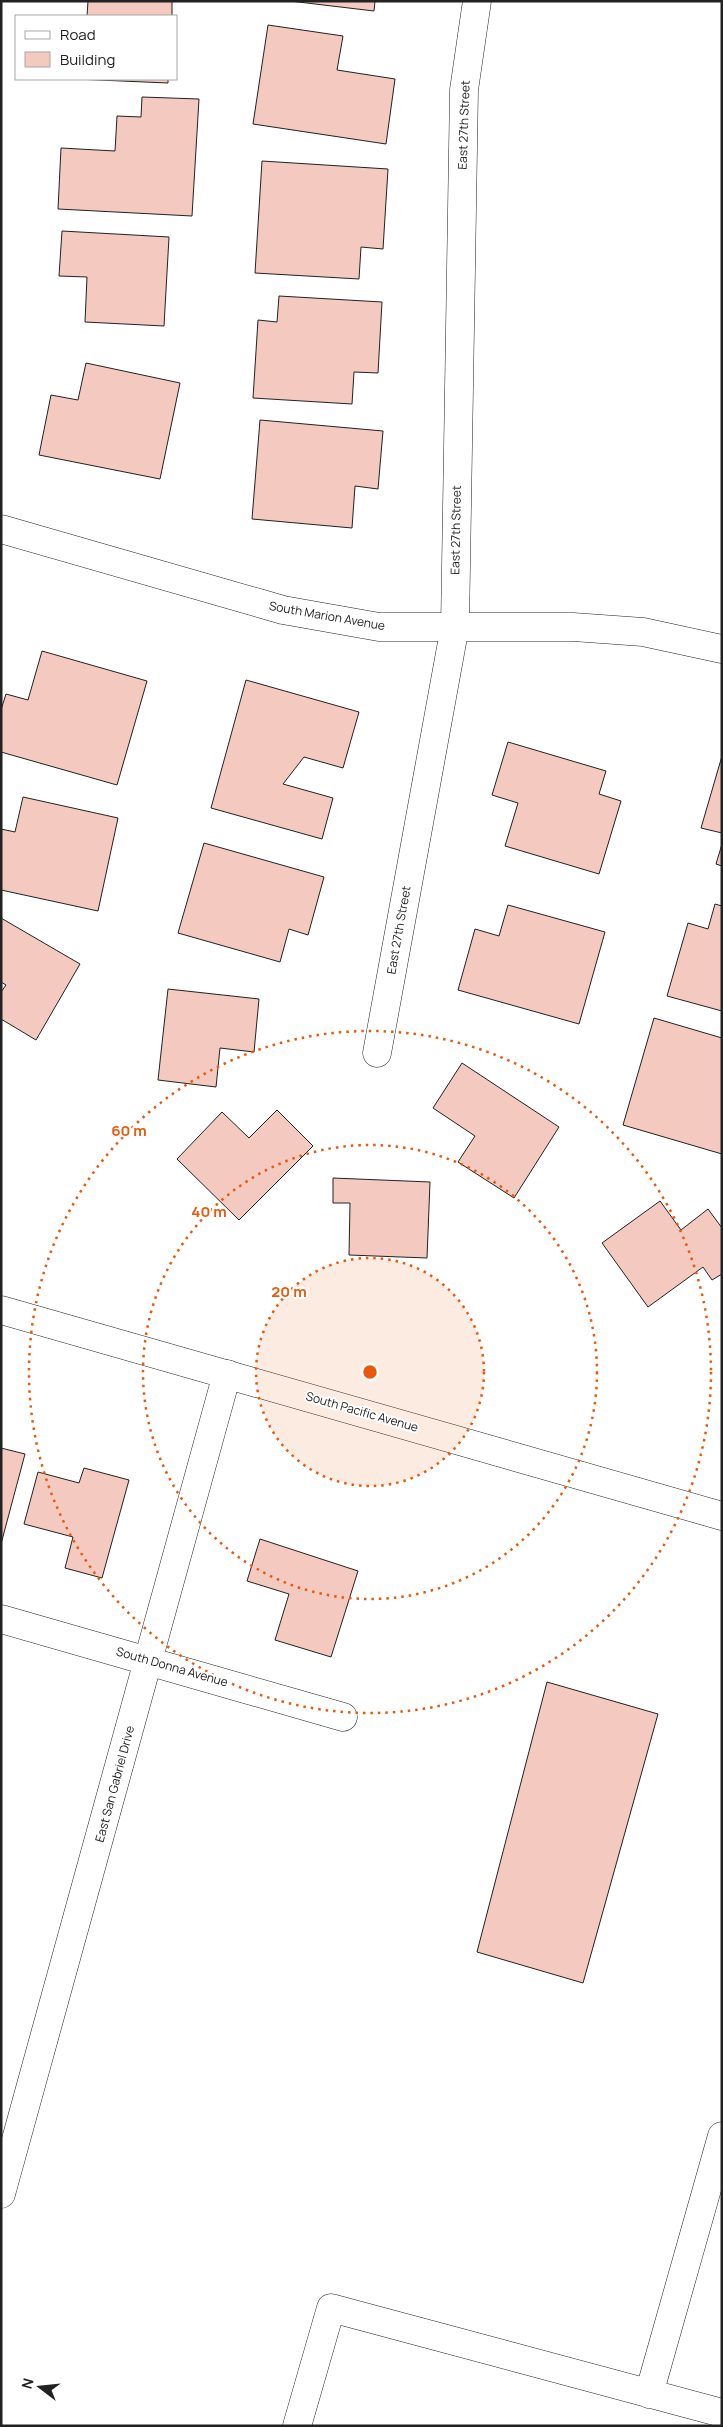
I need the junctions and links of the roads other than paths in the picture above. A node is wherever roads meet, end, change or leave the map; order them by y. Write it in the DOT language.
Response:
graph roads {
  1 [pos="477,1"];
  2 [pos="1,529"];
  3 [pos="455,626"];
  4 [pos="722,649"];
  5 [pos="377,1053"];
  6 [pos="1,1310"];
  7 [pos="227,1374"];
  8 [pos="722,1516"];
  9 [pos="1,1618"];
  10 [pos="149,1660"];
  11 [pos="343,1716"];
  12 [pos="722,2136"];
  13 [pos="1,2194"];
  14 [pos="649,2394"];
  15 [pos="722,2413"];
  16 [pos="297,2426"];
  1 -- 3 [label="street, East 27th Street"];
  2 -- 3 [label="street, South Marion Avenue"];
  3 -- 4 [label="street, South Marion Avenue"];
  3 -- 5 [label="street, East 27th Street"];
  6 -- 7 [label="street, South Pacific Avenue"];
  7 -- 8 [label="street, South Pacific Avenue"];
  7 -- 10 [label="street, East San Gabriel Drive"];
  9 -- 10 [label="street, South Donna Avenue"];
  10 -- 11 [label="street, South Donna Avenue"];
  10 -- 13 [label="street, East San Gabriel Drive"];
  12 -- 14 [label="street"];
  14 -- 15 [label="street"];
  14 -- 16 [label="street"];
}
